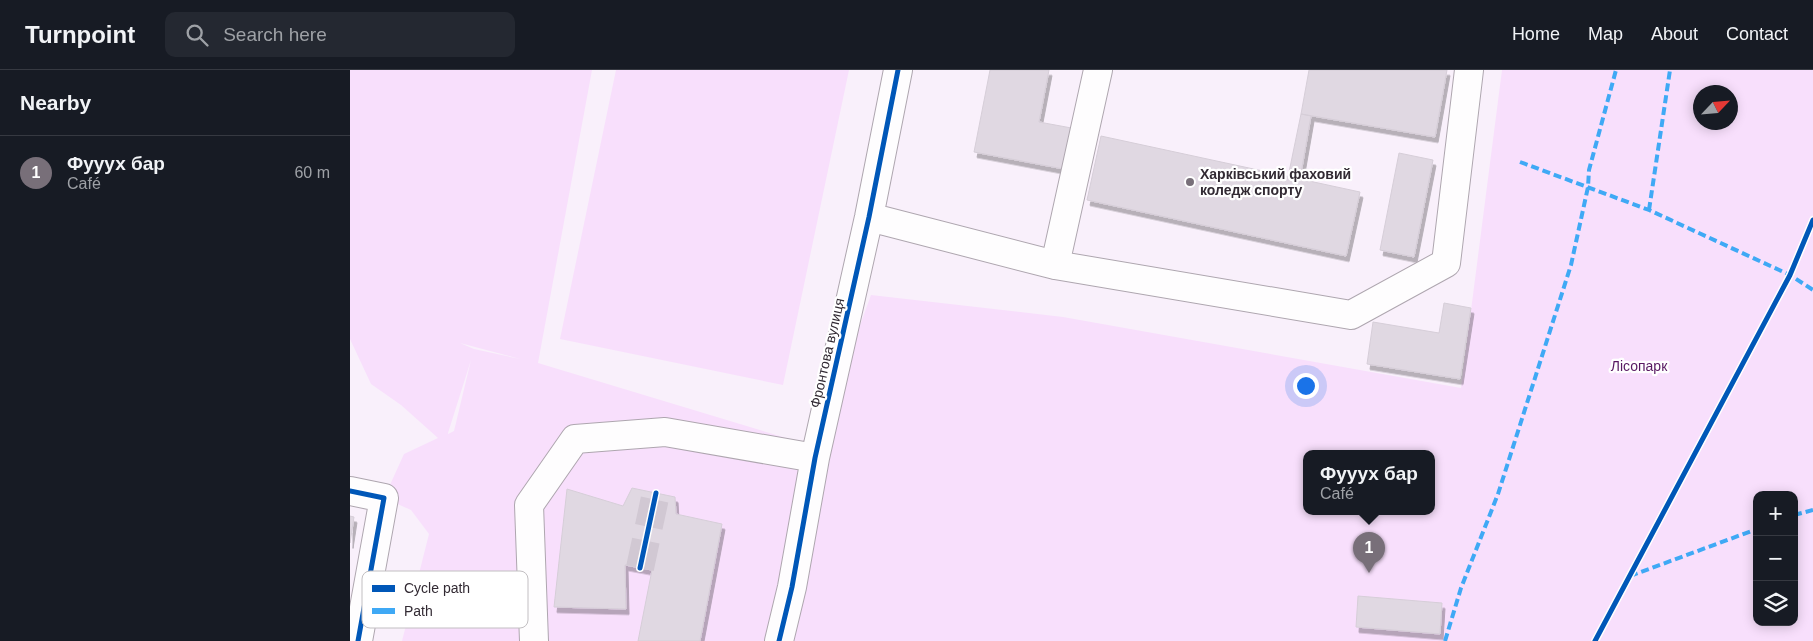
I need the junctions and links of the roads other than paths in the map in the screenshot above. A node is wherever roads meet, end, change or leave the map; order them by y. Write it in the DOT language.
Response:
graph roads {
  1 [pos="898,70"];
  2 [pos="1098,70"];
  3 [pos="1469,70"];
  4 [pos="868,217"];
  5 [pos="1055,265"];
  6 [pos="815,458"];
  7 [pos="350,491"];
  8 [pos="371,571"];
  9 [pos="362,619"];
  10 [pos="358,641"];
  11 [pos="534,641"];
  12 [pos="779,641"];
  1 -- 4 [label="street, Фронтова вулиця"];
  2 -- 5 [label="street"];
  3 -- 5 [label="street"];
  4 -- 5 [label="street"];
  4 -- 6 [label="street, Фронтова вулиця"];
  6 -- 11 [label="street"];
  6 -- 12 [label="street, Фронтова вулиця"];
  7 -- 8 [label="street"];
  9 -- 10 [label="street"];
}
